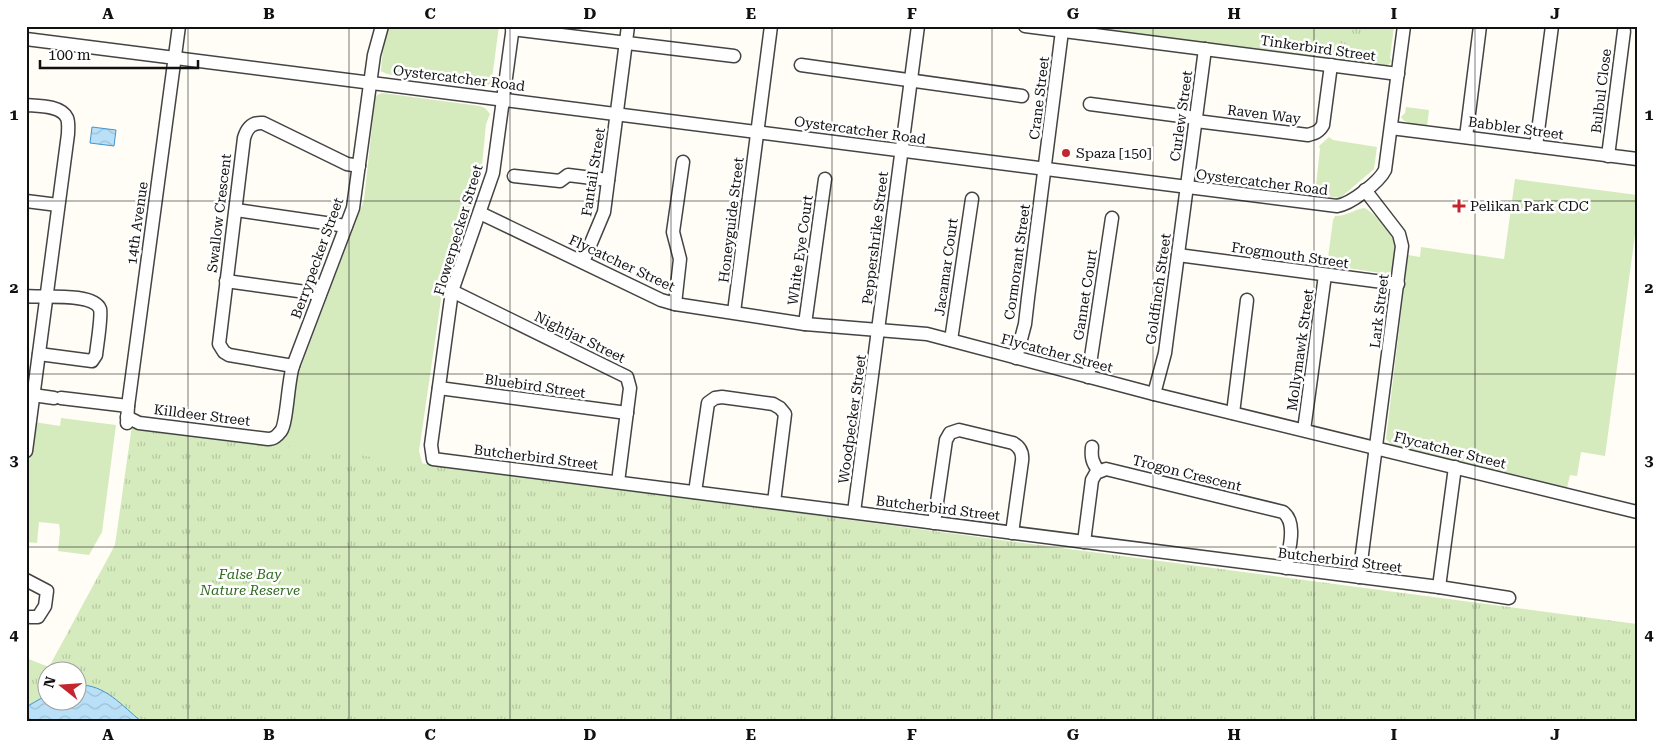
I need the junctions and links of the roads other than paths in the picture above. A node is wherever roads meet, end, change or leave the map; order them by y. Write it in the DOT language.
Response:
graph roads {
  1 [pos="179,26"];
  2 [pos="382,26"];
  3 [pos="628,26"];
  4 [pos="771,26"];
  5 [pos="918,26"];
  6 [pos="1026,26"];
  7 [pos="1404,26"];
  8 [pos="1480,26"];
  9 [pos="1552,26"];
  10 [pos="512,28"];
  11 [pos="1062,31"];
  12 [pos="1624,31"];
  13 [pos="26,39"];
  14 [pos="626,43"];
  15 [pos="1205,49"];
  16 [pos="734,56"];
  17 [pos="175,58"];
  18 [pos="802,65"];
  19 [pos="1331,65"];
  20 [pos="1398,74"];
  21 [pos="911,81"];
  22 [pos="371,82"];
  23 [pos="1022,96"];
  24 [pos="503,99"];
  25 [pos="1090,104"];
  26 [pos="26,105"];
  27 [pos="617,113"];
  28 [pos="1196,119"];
  29 [pos="1391,128"];
  30 [pos="758,131"];
  31 [pos="1466,137"];
  32 [pos="1536,146"];
  33 [pos="901,150"];
  34 [pos="1608,156"];
  35 [pos="1637,159"];
  36 [pos="683,162"];
  37 [pos="359,166"];
  38 [pos="1045,169"];
  39 [pos="514,176"];
  40 [pos="825,179"];
  41 [pos="608,180"];
  42 [pos="1187,187"];
  43 [pos="1365,190"];
  44 [pos="972,198"];
  45 [pos="26,201"];
  46 [pos="58,205"];
  47 [pos="236,210"];
  48 [pos="480,213"];
  49 [pos="1112,218"];
  50 [pos="346,226"];
  51 [pos="1178,255"];
  52 [pos="583,262"];
  53 [pos="1325,275"];
  54 [pos="226,281"];
  55 [pos="1398,284"];
  56 [pos="452,291"];
  57 [pos="320,294"];
  58 [pos="26,296"];
  59 [pos="46,296"];
  60 [pos="1248,300"];
  61 [pos="675,304"];
  62 [pos="734,312"];
  63 [pos="805,324"];
  64 [pos="879,329"];
  65 [pos="951,340"];
  66 [pos="39,354"];
  67 [pos="1016,358"];
  68 [pos="293,366"];
  69 [pos="1088,377"];
  70 [pos="439,388"];
  71 [pos="1154,394"];
  72 [pos="30,395"];
  73 [pos="627,413"];
  74 [pos="1234,413"];
  75 [pos="127,415"];
  76 [pos="1304,430"];
  77 [pos="274,438"];
  78 [pos="1092,447"];
  79 [pos="1376,448"];
  80 [pos="26,451"];
  81 [pos="433,459"];
  82 [pos="1455,467"];
  83 [pos="1099,471"];
  84 [pos="618,482"];
  85 [pos="695,492"];
  86 [pos="774,502"];
  87 [pos="1636,508"];
  88 [pos="854,512"];
  89 [pos="934,523"];
  90 [pos="1012,533"];
  91 [pos="1084,542"];
  92 [pos="1286,568"];
  93 [pos="1359,577"];
  94 [pos="26,580"];
  95 [pos="1439,587"];
  96 [pos="1509,598"];
  97 [pos="30,617"];
  1 -- 17 [label="street, 14th Avenue"];
  2 -- 22 [label="street, Berrypecker Street"];
  3 -- 14 [label="street, Fantail Street"];
  4 -- 30 [label="street, Honeyguide Street"];
  5 -- 21 [label="street, Peppershrike Street"];
  6 -- 11 [label="street, Tinkerbird Street"];
  7 -- 20 [label="street, Oystercatcher Road"];
  8 -- 31 [label="street"];
  9 -- 32 [label="street"];
  10 -- 14 [label="street"];
  10 -- 24 [label="street, Flowerpecker Street"];
  11 -- 15 [label="street, Tinkerbird Street"];
  11 -- 38 [label="street, Crane Street"];
  12 -- 34 [label="street, Bulbul Close"];
  13 -- 17 [label="street, Oystercatcher Road"];
  14 -- 16 [label="street"];
  14 -- 27 [label="street, Fantail Street"];
  15 -- 19 [label="street, Tinkerbird Street"];
  15 -- 28 [label="street, Curlew Street"];
  17 -- 22 [label="street, Oystercatcher Road"];
  17 -- 75 [label="street, 14th Avenue"];
  18 -- 21 [label="street"];
  19 -- 20 [label="street, Tinkerbird Street"];
  19 -- 28 [label="street, Raven Way"];
  20 -- 29 [label="street, Oystercatcher Road"];
  21 -- 23 [label="street"];
  21 -- 33 [label="street, Peppershrike Street"];
  22 -- 24 [label="street, Oystercatcher Road"];
  22 -- 37 [label="street, Berrypecker Street"];
  24 -- 27 [label="street, Oystercatcher Road"];
  24 -- 48 [label="street, Flowerpecker Street"];
  25 -- 28 [label="street"];
  26 -- 46 [label="street"];
  27 -- 30 [label="street, Oystercatcher Road"];
  27 -- 41 [label="street, Fantail Street"];
  28 -- 42 [label="street, Curlew Street"];
  29 -- 31 [label="street, Babbler Street"];
  29 -- 43 [label="street, Oystercatcher Road"];
  30 -- 33 [label="street, Oystercatcher Road"];
  30 -- 62 [label="street, Honeyguide Street"];
  31 -- 32 [label="street, Babbler Street"];
  32 -- 34 [label="street, Babbler Street"];
  33 -- 38 [label="street, Oystercatcher Road"];
  33 -- 64 [label="street, Peppershrike Street"];
  34 -- 35 [label="street, Babbler Street"];
  36 -- 61 [label="street"];
  37 -- 47 [label="street, Swallow Crescent"];
  37 -- 50 [label="street, Berrypecker Street"];
  38 -- 42 [label="street, Oystercatcher Road"];
  38 -- 67 [label="street, Cormorant Street"];
  39 -- 41 [label="street"];
  40 -- 63 [label="street, White Eye Court"];
  41 -- 52 [label="street, Fantail Street"];
  42 -- 43 [label="street, Oystercatcher Road"];
  42 -- 51 [label="street, Goldfinch Street"];
  43 -- 55 [label="street, Lark Street"];
  44 -- 65 [label="street, Jacamar Court"];
  45 -- 46 [label="street"];
  46 -- 59 [label="street"];
  47 -- 50 [label="street"];
  47 -- 54 [label="street, Swallow Crescent"];
  48 -- 52 [label="street, Flycatcher Street"];
  48 -- 56 [label="street, Flowerpecker Street"];
  49 -- 69 [label="street, Gannet Court"];
  50 -- 57 [label="street, Berrypecker Street"];
  51 -- 53 [label="street, Frogmouth Street"];
  51 -- 71 [label="street, Goldfinch Street"];
  52 -- 61 [label="street, Flycatcher Street"];
  53 -- 55 [label="street, Frogmouth Street"];
  53 -- 76 [label="street, Mollymawk Street"];
  54 -- 57 [label="street"];
  54 -- 68 [label="street, Swallow Crescent"];
  55 -- 79 [label="street, Lark Street"];
  56 -- 70 [label="street, Flowerpecker Street"];
  56 -- 73 [label="street, Nightjar Street"];
  57 -- 68 [label="street, Berrypecker Street"];
  58 -- 59 [label="street"];
  59 -- 66 [label="street"];
  59 -- 66 [label="street"];
  60 -- 74 [label="street"];
  61 -- 62 [label="street, Flycatcher Street"];
  62 -- 63 [label="street, Flycatcher Street"];
  63 -- 64 [label="street, Flycatcher Street"];
  64 -- 65 [label="street, Flycatcher Street"];
  64 -- 88 [label="street, Woodpecker Street"];
  65 -- 67 [label="street, Flycatcher Street"];
  66 -- 72 [label="street"];
  67 -- 69 [label="street, Flycatcher Street"];
  68 -- 77 [label="street, Berrypecker Street"];
  69 -- 71 [label="street, Flycatcher Street"];
  70 -- 73 [label="street, Bluebird Street"];
  70 -- 81 [label="street, Flowerpecker Street"];
  71 -- 74 [label="street, Flycatcher Street"];
  72 -- 75 [label="street, Killdeer Street"];
  72 -- 80 [label="street"];
  73 -- 84 [label="street, Nightjar Street"];
  74 -- 76 [label="street, Flycatcher Street"];
  75 -- 77 [label="street, Killdeer Street"];
  76 -- 79 [label="street, Flycatcher Street"];
  78 -- 83 [label="street"];
  79 -- 82 [label="street, Flycatcher Street"];
  79 -- 93 [label="street, Lark Street"];
  81 -- 84 [label="street, Butcherbird Street"];
  82 -- 87 [label="street, Flycatcher Street"];
  82 -- 95 [label="street"];
  83 -- 91 [label="street"];
  83 -- 92 [label="street, Trogon Crescent"];
  84 -- 85 [label="street, Butcherbird Street"];
  85 -- 86 [label="street, Butcherbird Street"];
  85 -- 86 [label="street"];
  86 -- 88 [label="street, Butcherbird Street"];
  88 -- 89 [label="street, Butcherbird Street"];
  89 -- 90 [label="street, Butcherbird Street"];
  89 -- 90 [label="street"];
  90 -- 91 [label="street, Butcherbird Street"];
  91 -- 92 [label="street, Butcherbird Street"];
  92 -- 93 [label="street, Butcherbird Street"];
  93 -- 95 [label="street, Butcherbird Street"];
  94 -- 97 [label="street"];
  95 -- 96 [label="street, Butcherbird Street"];
}
